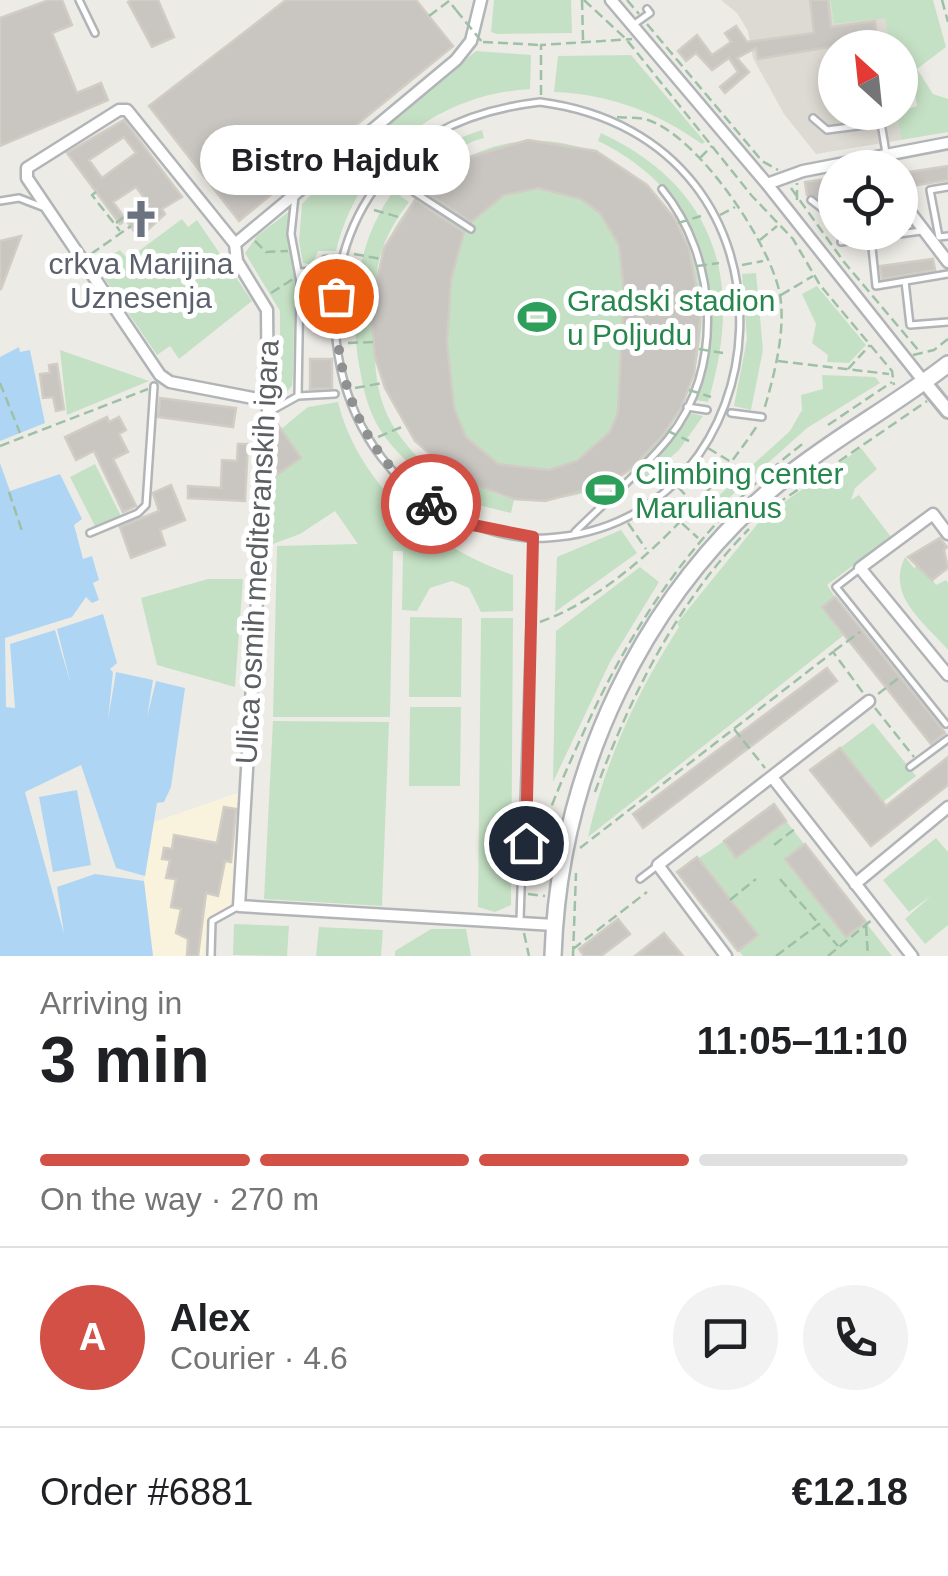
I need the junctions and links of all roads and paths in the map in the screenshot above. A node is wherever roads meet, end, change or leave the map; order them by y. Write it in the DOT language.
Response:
graph roads {
  1 [pos="79,0"];
  2 [pos="480,0"];
  3 [pos="583,0"];
  4 [pos="611,0"];
  5 [pos="942,0"];
  6 [pos="647,9"];
  7 [pos="429,16"];
  8 [pos="948,22"];
  9 [pos="632,25"];
  10 [pos="95,34"];
  11 [pos="644,38"];
  12 [pos="626,39"];
  13 [pos="583,41"];
  14 [pos="541,45"];
  15 [pos="540,102"];
  16 [pos="813,118"];
  17 [pos="948,142"];
  18 [pos="712,146"];
  19 [pos="885,150"];
  20 [pos="910,150"];
  21 [pos="342,156"];
  22 [pos="698,159"];
  23 [pos="358,166"];
  24 [pos="818,168"];
  25 [pos="798,172"];
  26 [pos="768,184"];
  27 [pos="948,187"];
  28 [pos="662,190"];
  29 [pos="96,192"];
  30 [pos="414,192"];
  31 [pos="295,196"];
  32 [pos="811,200"];
  33 [pos="0,201"];
  34 [pos="797,202"];
  35 [pos="818,205"];
  36 [pos="737,206"];
  37 [pos="46,209"];
  38 [pos="378,211"];
  39 [pos="702,216"];
  40 [pos="718,216"];
  41 [pos="124,218"];
  42 [pos="402,218"];
  43 [pos="678,223"];
  44 [pos="115,224"];
  45 [pos="779,225"];
  46 [pos="131,226"];
  47 [pos="918,226"];
  48 [pos="471,229"];
  49 [pos="918,231"];
  50 [pos="921,231"];
  51 [pos="121,233"];
  52 [pos="247,233"];
  53 [pos="948,236"];
  54 [pos="758,241"];
  55 [pos="236,244"];
  56 [pos="842,250"];
  57 [pos="872,250"];
  58 [pos="294,251"];
  59 [pos="362,255"];
  60 [pos="382,260"];
  61 [pos="766,260"];
  62 [pos="82,261"];
  63 [pos="844,262"];
  64 [pos="948,262"];
  65 [pos="719,264"];
  66 [pos="697,266"];
  67 [pos="735,266"];
  68 [pos="330,270"];
  69 [pos="299,274"];
  70 [pos="948,274"];
  71 [pos="814,275"];
  72 [pos="905,281"];
  73 [pos="780,296"];
  74 [pos="268,297"];
  75 [pos="355,299"];
  76 [pos="373,299"];
  77 [pos="703,308"];
  78 [pos="725,308"];
  79 [pos="948,322"];
  80 [pos="910,325"];
  81 [pos="948,340"];
  82 [pos="356,342"];
  83 [pos="374,342"];
  84 [pos="911,342"];
  85 [pos="870,345"];
  86 [pos="699,349"];
  87 [pos="723,353"];
  88 [pos="908,357"];
  89 [pos="777,361"];
  90 [pos="948,364"];
  91 [pos="847,370"];
  92 [pos="892,372"];
  93 [pos="0,382"];
  94 [pos="170,382"];
  95 [pos="383,383"];
  96 [pos="363,386"];
  97 [pos="152,387"];
  98 [pos="930,389"];
  99 [pos="688,390"];
  100 [pos="335,394"];
  101 [pos="298,396"];
  102 [pos="711,396"];
  103 [pos="268,407"];
  104 [pos="687,407"];
  105 [pos="707,410"];
  106 [pos="948,410"];
  107 [pos="731,413"];
  108 [pos="762,417"];
  109 [pos="828,425"];
  110 [pos="404,426"];
  111 [pos="668,431"];
  112 [pos="20,433"];
  113 [pos="383,435"];
  114 [pos="689,440"];
  115 [pos="0,446"];
  116 [pos="703,446"];
  117 [pos="732,463"];
  118 [pos="447,470"];
  119 [pos="442,475"];
  120 [pos="674,482"];
  121 [pos="432,484"];
  122 [pos="9,492"];
  123 [pos="655,498"];
  124 [pos="767,511"];
  125 [pos="624,518"];
  126 [pos="755,523"];
  127 [pos="712,524"];
  128 [pos="487,529"];
  129 [pos="90,533"];
  130 [pos="23,534"];
  131 [pos="573,534"];
  132 [pos="948,534"];
  133 [pos="533,537"];
  134 [pos="699,539"];
  135 [pos="647,551"];
  136 [pos="860,568"];
  137 [pos="868,626"];
  138 [pos="833,652"];
  139 [pos="905,673"];
  140 [pos="948,675"];
  141 [pos="869,700"];
  142 [pos="946,724"];
  143 [pos="734,729"];
  144 [pos="948,738"];
  145 [pos="918,762"];
  146 [pos="910,768"];
  147 [pos="772,778"];
  148 [pos="948,807"];
  149 [pos="589,808"];
  150 [pos="805,820"];
  151 [pos="774,846"];
  152 [pos="577,850"];
  153 [pos="658,865"];
  154 [pos="576,870"];
  155 [pos="640,879"];
  156 [pos="756,879"];
  157 [pos="780,879"];
  158 [pos="855,884"];
  159 [pos="647,892"];
  160 [pos="730,900"];
  161 [pos="239,906"];
  162 [pos="879,914"];
  163 [pos="520,924"];
  164 [pos="819,924"];
  165 [pos="866,924"];
  166 [pos="554,925"];
  167 [pos="838,946"];
  168 [pos="572,949"];
  169 [pos="211,956"];
  170 [pos="552,956"];
  171 [pos="573,956"];
  172 [pos="726,956"];
  173 [pos="776,956"];
  174 [pos="828,956"];
  175 [pos="868,956"];
  176 [pos="912,956"];
  1 -- 10 [label="lane"];
  2 -- 21 [label="street"];
  3 -- 12 [label="path"];
  3 -- 13 [label="path"];
  4 -- 9 [label="street"];
  5 -- 8 [label="path"];
  6 -- 9 [label="lane"];
  7 -- 14 [label="path, bridge"];
  9 -- 11 [label="street"];
  11 -- 12 [label="path"];
  11 -- 26 [label="street"];
  12 -- 13 [label="path"];
  12 -- 18 [label="path"];
  13 -- 14 [label="path"];
  14 -- 15 [label="path"];
  15 -- 40 [label="lane"];
  15 -- 128 [label="lane"];
  16 -- 19 [label="lane"];
  17 -- 20 [label="street"];
  18 -- 22 [label="path"];
  18 -- 45 [label="path"];
  21 -- 23 [label="lane"];
  21 -- 31 [label="street"];
  24 -- 25 [label="street"];
  25 -- 26 [label="street"];
  25 -- 34 [label="path"];
  26 -- 88 [label="street"];
  27 -- 53 [label="lane"];
  28 -- 104 [label="lane"];
  29 -- 44 [label="path"];
  30 -- 48 [label="lane"];
  31 -- 52 [label="street"];
  31 -- 58 [label="lane"];
  32 -- 35 [label="lane"];
  33 -- 37 [label="lane"];
  36 -- 40 [label="path"];
  37 -- 55 [label="street, Ulica osmih mediteranskih igara"];
  37 -- 62 [label="street"];
  38 -- 42 [label="path"];
  39 -- 43 [label="path, bridge"];
  40 -- 67 [label="lane"];
  41 -- 44 [label="path"];
  44 -- 51 [label="path"];
  45 -- 54 [label="path"];
  45 -- 71 [label="path"];
  46 -- 51 [label="path"];
  47 -- 50 [label="street"];
  49 -- 50 [label="lane"];
  50 -- 64 [label="street"];
  51 -- 62 [label="path"];
  52 -- 55 [label="street"];
  52 -- 58 [label="path"];
  55 -- 103 [label="street, Ulica osmih mediteranskih igara"];
  56 -- 63 [label="path"];
  57 -- 72 [label="lane"];
  58 -- 69 [label="lane"];
  59 -- 60 [label="path"];
  61 -- 67 [label="path"];
  62 -- 94 [label="street"];
  65 -- 66 [label="path, bridge"];
  67 -- 116 [label="lane"];
  68 -- 69 [label="lane"];
  69 -- 74 [label="path"];
  69 -- 101 [label="lane"];
  70 -- 72 [label="lane"];
  71 -- 73 [label="path"];
  71 -- 85 [label="path"];
  72 -- 80 [label="lane"];
  75 -- 76 [label="path"];
  77 -- 78 [label="path, bridge"];
  79 -- 80 [label="lane"];
  80 -- 84 [label="path"];
  81 -- 88 [label="path"];
  82 -- 83 [label="path"];
  85 -- 91 [label="path"];
  85 -- 92 [label="path"];
  86 -- 87 [label="path, bridge"];
  88 -- 92 [label="path"];
  88 -- 98 [label="street"];
  89 -- 91 [label="path"];
  90 -- 98 [label="main road"];
  91 -- 92 [label="path"];
  92 -- 109 [label="path"];
  93 -- 112 [label="path"];
  94 -- 97 [label="lane"];
  94 -- 103 [label="street"];
  95 -- 96 [label="path"];
  97 -- 115 [label="path"];
  97 -- 129 [label="lane"];
  98 -- 106 [label="street"];
  98 -- 124 [label="path"];
  98 -- 166 [label="main road"];
  99 -- 102 [label="path, bridge"];
  100 -- 101 [label="lane"];
  101 -- 103 [label="lane"];
  103 -- 161 [label="street, Ulica osmih mediteranskih igara"];
  104 -- 105 [label="lane"];
  104 -- 131 [label="lane"];
  107 -- 108 [label="lane"];
  110 -- 113 [label="path"];
  111 -- 114 [label="path, bridge"];
  116 -- 117 [label="path"];
  116 -- 120 [label="lane"];
  118 -- 119 [label="path"];
  119 -- 121 [label="path"];
  119 -- 128 [label="path"];
  120 -- 123 [label="lane"];
  120 -- 127 [label="path"];
  122 -- 130 [label="path"];
  123 -- 125 [label="lane"];
  123 -- 134 [label="path"];
  125 -- 131 [label="lane"];
  125 -- 135 [label="path"];
  126 -- 149 [label="path"];
  128 -- 133 [label="lane"];
  131 -- 133 [label="lane"];
  132 -- 136 [label="street"];
  133 -- 163 [label="lane"];
  136 -- 137 [label="lane"];
  136 -- 140 [label="street"];
  137 -- 138 [label="path"];
  137 -- 139 [label="lane"];
  138 -- 141 [label="path"];
  138 -- 143 [label="path"];
  139 -- 141 [label="path"];
  139 -- 142 [label="lane"];
  141 -- 145 [label="path"];
  141 -- 147 [label="street"];
  143 -- 147 [label="path"];
  143 -- 152 [label="path"];
  144 -- 145 [label="lane"];
  145 -- 146 [label="lane"];
  147 -- 150 [label="street"];
  147 -- 153 [label="street"];
  148 -- 158 [label="street"];
  150 -- 151 [label="path"];
  150 -- 158 [label="street"];
  153 -- 155 [label="lane"];
  153 -- 172 [label="street"];
  154 -- 168 [label="path"];
  156 -- 160 [label="path"];
  157 -- 164 [label="path"];
  158 -- 162 [label="street"];
  159 -- 168 [label="path"];
  161 -- 163 [label="street"];
  161 -- 169 [label="lane"];
  162 -- 165 [label="path"];
  162 -- 176 [label="street"];
  163 -- 166 [label="street"];
  164 -- 167 [label="path"];
  164 -- 173 [label="path"];
  165 -- 167 [label="path"];
  165 -- 175 [label="path"];
  166 -- 170 [label="main road"];
  167 -- 174 [label="path"];
  168 -- 171 [label="path"];
}
